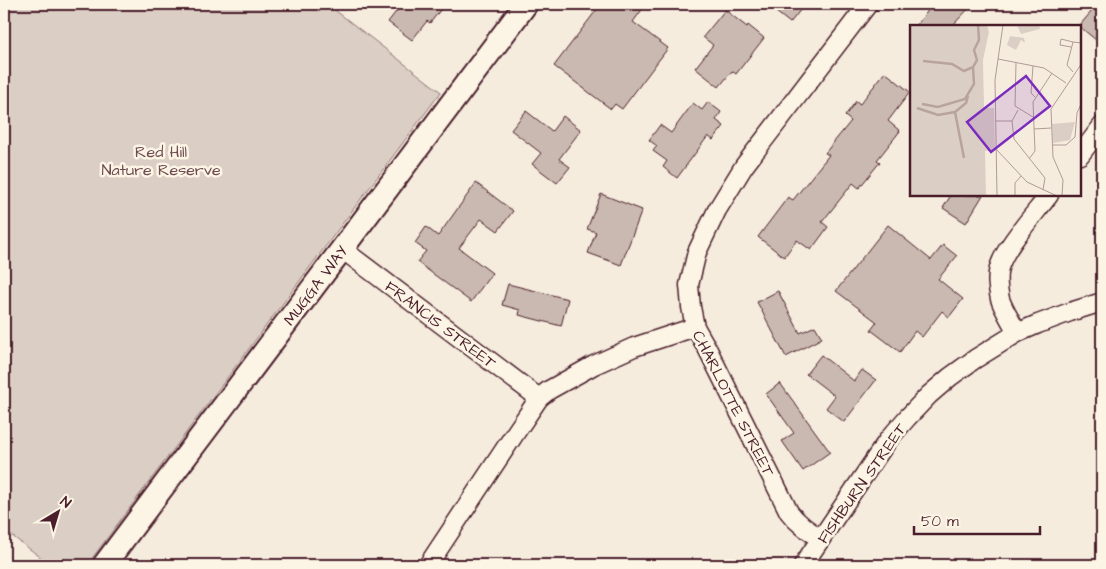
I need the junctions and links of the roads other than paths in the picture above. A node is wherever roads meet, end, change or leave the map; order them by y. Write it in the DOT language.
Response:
graph roads {
  1 [pos="526,4"];
  2 [pos="868,4"];
  3 [pos="1102,126"];
  4 [pos="1081,154"];
  5 [pos="1048,196"];
  6 [pos="342,249"];
  7 [pos="1102,302"];
  8 [pos="695,327"];
  9 [pos="1017,333"];
  10 [pos="540,398"];
  11 [pos="821,539"];
  12 [pos="104,565"];
  13 [pos="428,565"];
  14 [pos="803,565"];
  1 -- 6 [label="main road, MUGGA WAY"];
  2 -- 8 [label="street, CHARLOTTE STREET"];
  3 -- 4 [label="street"];
  5 -- 9 [label="street"];
  6 -- 10 [label="street, FRANCIS STREET"];
  6 -- 12 [label="main road, MUGGA WAY"];
  7 -- 9 [label="street, FISHBURN STREET"];
  8 -- 10 [label="street"];
  8 -- 11 [label="street, CHARLOTTE STREET"];
  9 -- 11 [label="street, FISHBURN STREET"];
  10 -- 13 [label="street"];
  11 -- 14 [label="street, FISHBURN STREET"];
}
